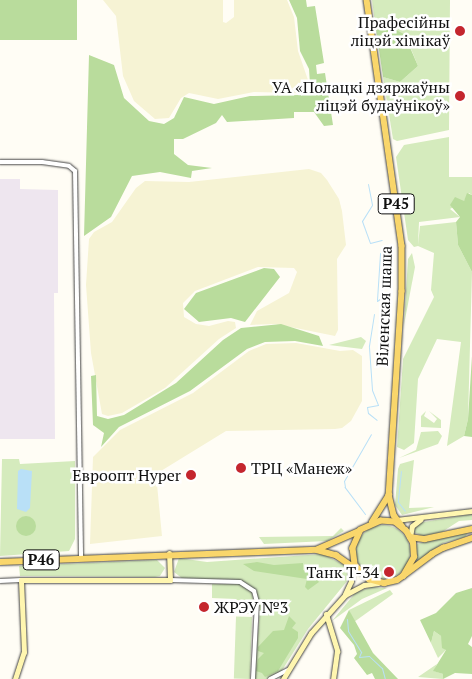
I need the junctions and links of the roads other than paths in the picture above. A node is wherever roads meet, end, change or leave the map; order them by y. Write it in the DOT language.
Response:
graph roads {
  1 [pos="367,0"];
  2 [pos="0,162"];
  3 [pos="389,495"];
  4 [pos="472,511"];
  5 [pos="424,517"];
  6 [pos="397,519"];
  7 [pos="388,521"];
  8 [pos="370,524"];
  9 [pos="402,526"];
  10 [pos="472,529"];
  11 [pos="361,530"];
  12 [pos="410,536"];
  13 [pos="472,538"];
  14 [pos="317,550"];
  15 [pos="169,553"];
  16 [pos="353,556"];
  17 [pos="81,558"];
  18 [pos="0,562"];
  19 [pos="352,566"];
  20 [pos="359,571"];
  21 [pos="403,576"];
  22 [pos="21,580"];
  23 [pos="170,580"];
  24 [pos="0,581"];
  25 [pos="378,583"];
  26 [pos="344,595"];
  27 [pos="326,614"];
  28 [pos="288,670"];
  29 [pos="15,679"];
  30 [pos="253,679"];
  31 [pos="270,679"];
  32 [pos="283,679"];
  33 [pos="334,679"];
  1 -- 3 [label="main road, Віленская шаша / Р45"];
  2 -- 17 [label="street"];
  3 -- 6 [label="main road, Р45"];
  3 -- 8 [label="main road, Р45"];
  4 -- 5 [label="street"];
  5 -- 6 [label="street"];
  5 -- 12 [label="street"];
  6 -- 7 [label="street"];
  6 -- 9 [label="main road, Р45"];
  7 -- 8 [label="main road, Р46"];
  7 -- 9 [label="main road, Р46"];
  8 -- 11 [label="main road, Р46"];
  9 -- 12 [label="main road"];
  10 -- 12 [label="main road"];
  11 -- 14 [label="main road, Р46"];
  11 -- 16 [label="main road"];
  12 -- 21 [label="main road"];
  13 -- 21 [label="main road"];
  14 -- 15 [label="main road, Р46"];
  14 -- 19 [label="main road, Р46"];
  15 -- 17 [label="main road, Р46"];
  15 -- 23 [label="street"];
  16 -- 19 [label="street"];
  16 -- 20 [label="main road"];
  17 -- 18 [label="main road, Р46"];
  19 -- 20 [label="main road, Р46"];
  19 -- 26 [label="street"];
  20 -- 25 [label="main road, Р46"];
  21 -- 25 [label="main road"];
  22 -- 23 [label="street"];
  22 -- 24 [label="street"];
  22 -- 29 [label="street"];
  23 -- 30 [label="street"];
  25 -- 26 [label="street"];
  26 -- 27 [label="street"];
  27 -- 28 [label="street"];
  27 -- 33 [label="street"];
  28 -- 31 [label="street"];
  28 -- 32 [label="street"];
}
